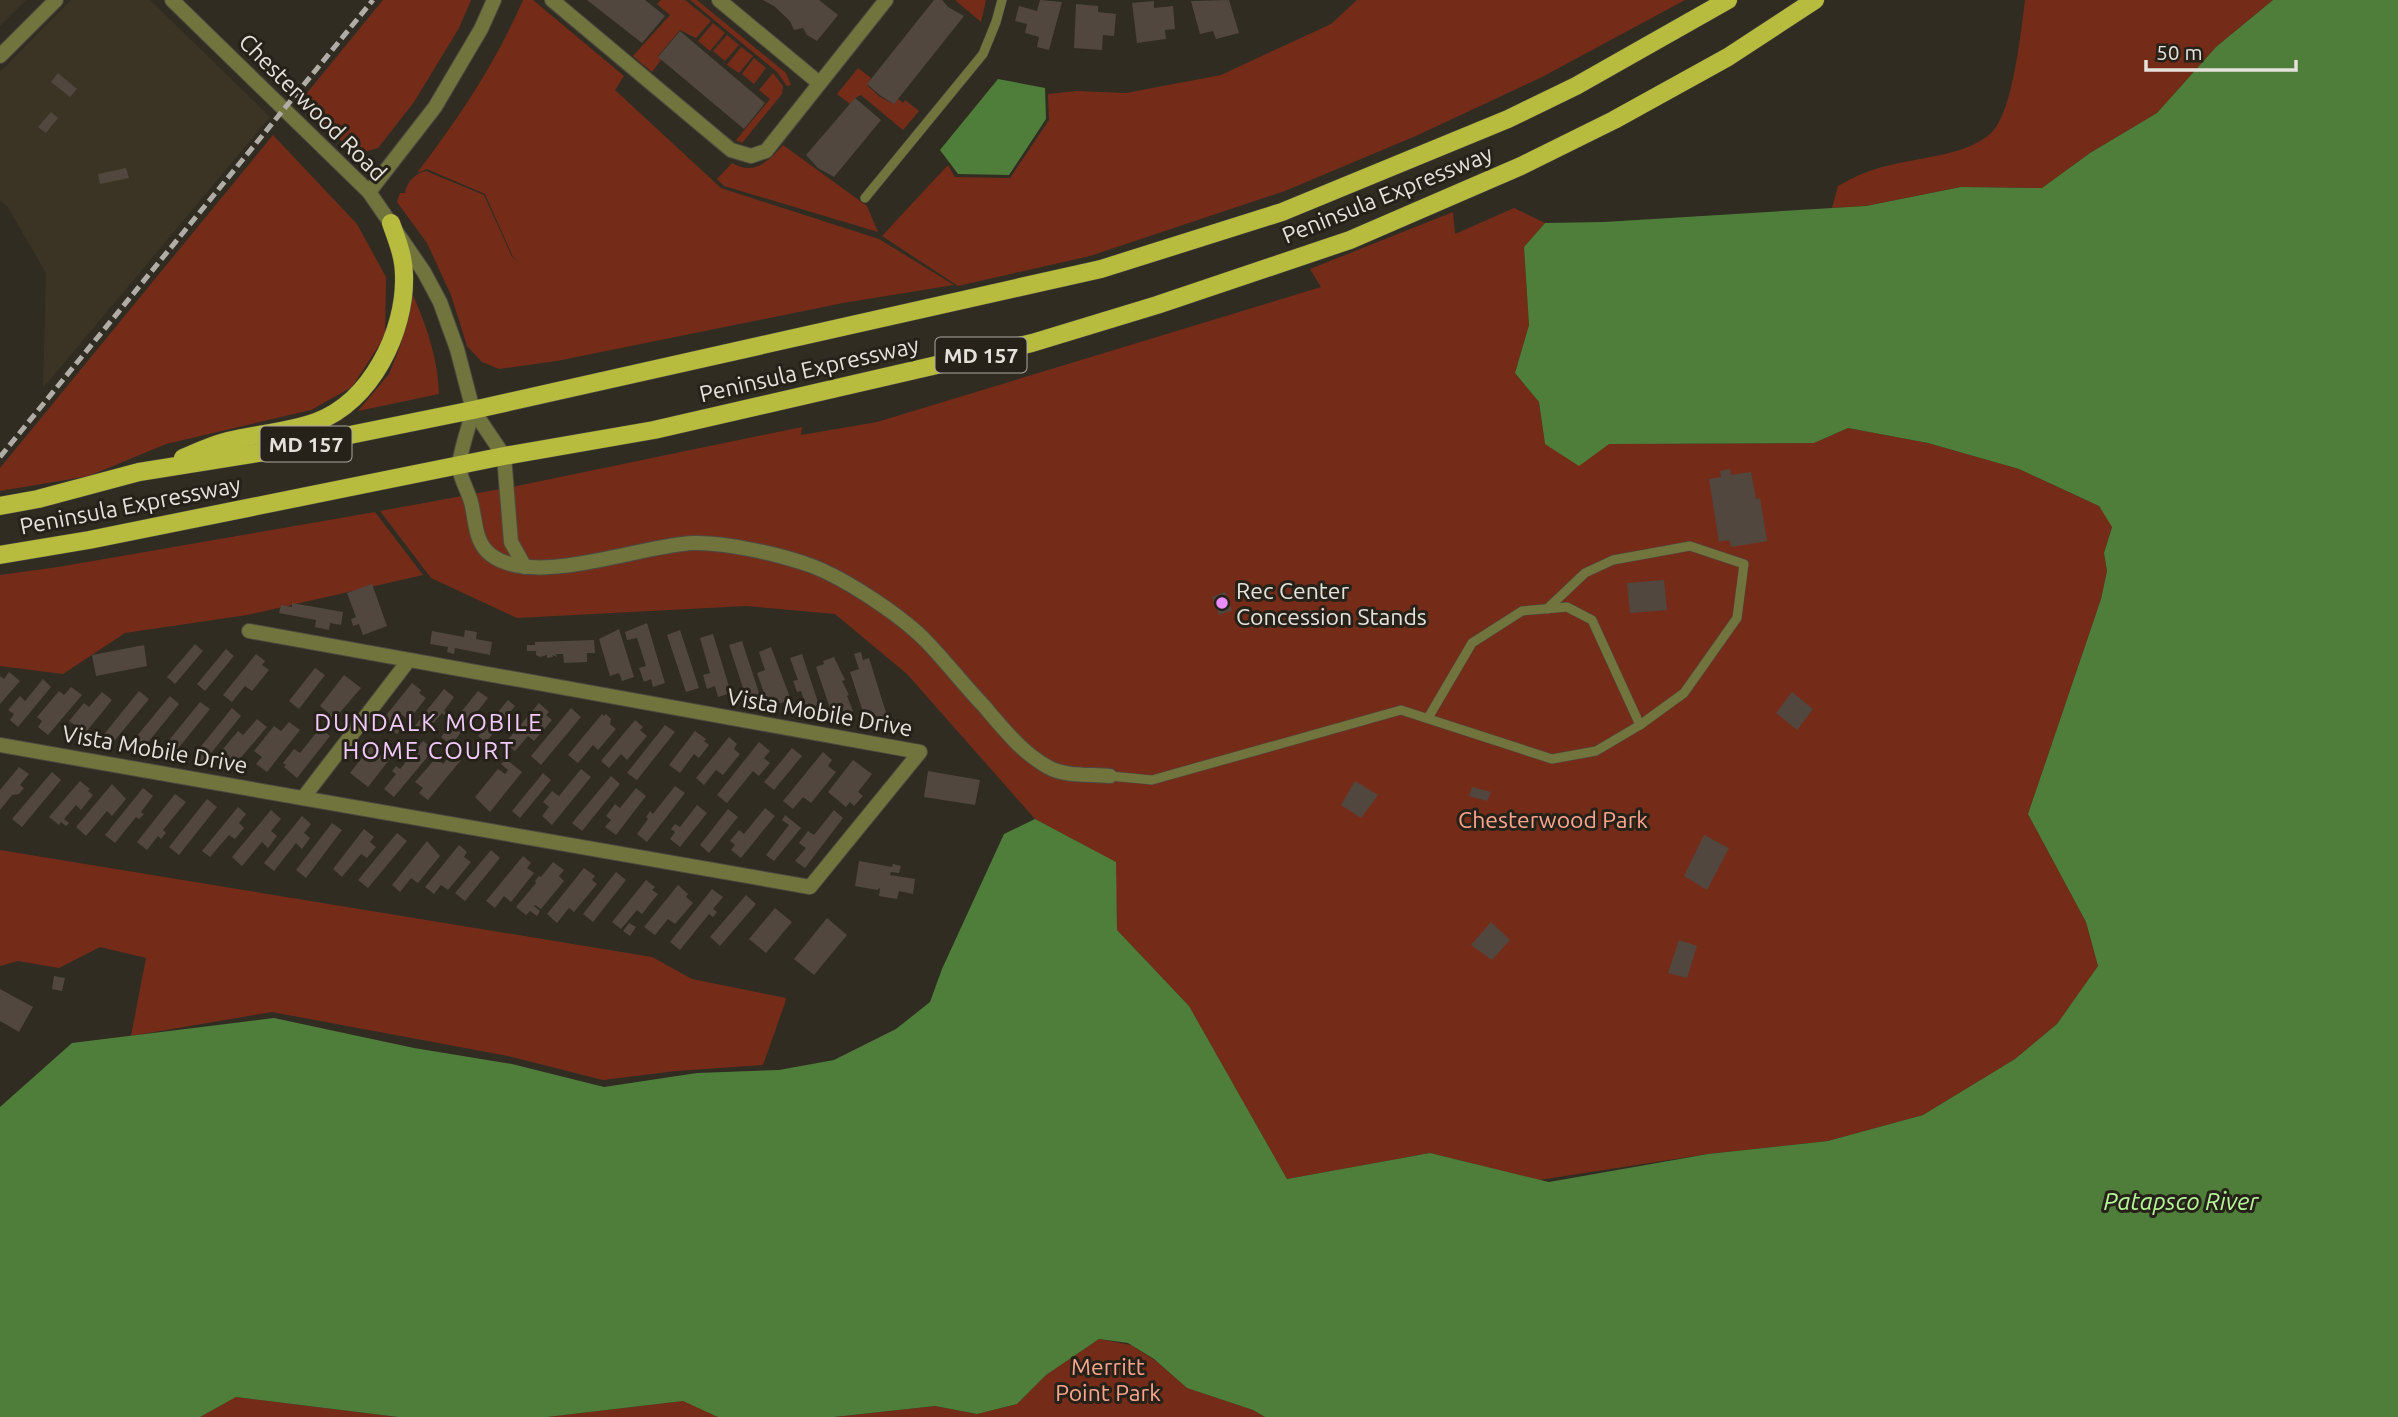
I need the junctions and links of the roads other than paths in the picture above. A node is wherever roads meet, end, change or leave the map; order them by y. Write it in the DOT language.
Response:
graph roads {
  1 [pos="55,0"];
  2 [pos="172,0"];
  3 [pos="494,0"];
  4 [pos="552,0"];
  5 [pos="719,0"];
  6 [pos="886,0"];
  7 [pos="1002,0"];
  8 [pos="1728,0"];
  9 [pos="1815,0"];
  10 [pos="0,56"];
  11 [pos="819,83"];
  12 [pos="369,192"];
  13 [pos="864,198"];
  14 [pos="391,223"];
  15 [pos="473,410"];
  16 [pos="504,456"];
  17 [pos="459,467"];
  18 [pos="152,470"];
  19 [pos="0,506"];
  20 [pos="0,555"];
  21 [pos="525,566"];
  22 [pos="1546,609"];
  23 [pos="249,631"];
  24 [pos="409,660"];
  25 [pos="1428,718"];
  26 [pos="1640,725"];
  27 [pos="0,745"];
  28 [pos="1110,776"];
  29 [pos="303,798"];
  1 -- 10 [label="street"];
  2 -- 12 [label="street, Chesterwood Road"];
  3 -- 12 [label="street"];
  4 -- 11 [label="street"];
  5 -- 11 [label="street"];
  6 -- 11 [label="street"];
  7 -- 13 [label="lane"];
  8 -- 15 [label="main road, Peninsula Expressway / MD 157"];
  9 -- 16 [label="main road, Peninsula Expressway / MD 157"];
  12 -- 14 [label="street, Chesterwood Road"];
  14 -- 15 [label="street, Chesterwood Road"];
  14 -- 18 [label="main road"];
  15 -- 16 [label="street, Chesterwood Road"];
  15 -- 17 [label="street, Chesterwood Road"];
  15 -- 18 [label="main road, Peninsula Expressway / MD 157"];
  16 -- 17 [label="main road, Peninsula Expressway / MD 157"];
  16 -- 21 [label="street, Chesterwood Road"];
  17 -- 20 [label="main road, Peninsula Expressway / MD 157"];
  17 -- 21 [label="street"];
  18 -- 19 [label="main road, Peninsula Expressway / MD 157"];
  21 -- 28 [label="street"];
  22 -- 25 [label="lane"];
  22 -- 26 [label="lane"];
  22 -- 26 [label="lane"];
  23 -- 24 [label="street, Vista Mobile Drive"];
  24 -- 29 [label="street"];
  24 -- 29 [label="street, Vista Mobile Drive"];
  25 -- 26 [label="lane"];
  25 -- 28 [label="lane"];
  27 -- 29 [label="street, Vista Mobile Drive"];
}
